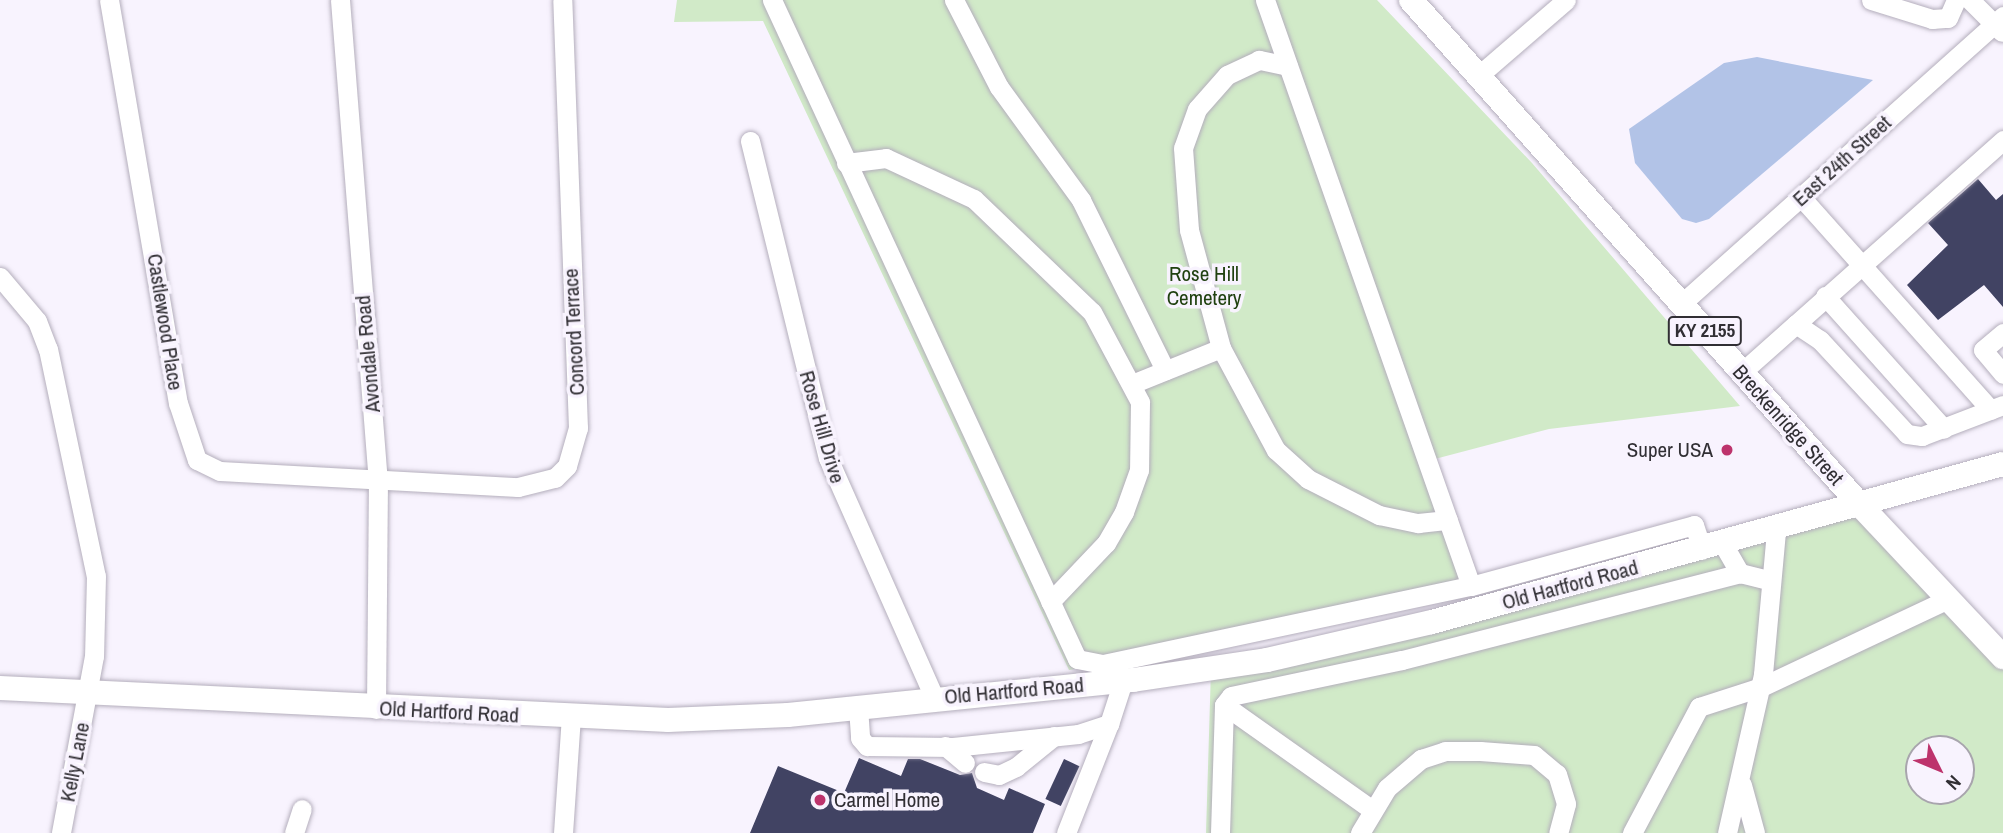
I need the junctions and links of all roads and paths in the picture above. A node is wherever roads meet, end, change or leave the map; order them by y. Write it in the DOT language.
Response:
graph roads {
  1 [pos="109,0"];
  2 [pos="340,0"];
  3 [pos="562,0"];
  4 [pos="772,0"];
  5 [pos="954,0"];
  6 [pos="1265,0"];
  7 [pos="1411,0"];
  8 [pos="1566,0"];
  9 [pos="1871,0"];
  10 [pos="1955,0"];
  11 [pos="1970,0"];
  12 [pos="2000,25"];
  13 [pos="1288,66"];
  14 [pos="1478,76"];
  15 [pos="2003,140"];
  16 [pos="750,141"];
  17 [pos="846,163"];
  18 [pos="1801,197"];
  19 [pos="1861,264"];
  20 [pos="0,277"];
  21 [pos="1825,296"];
  22 [pos="1681,304"];
  23 [pos="1796,324"];
  24 [pos="2003,333"];
  25 [pos="1221,348"];
  26 [pos="1165,370"];
  27 [pos="1742,372"];
  28 [pos="2003,374"];
  29 [pos="1132,384"];
  30 [pos="1997,407"];
  31 [pos="1944,429"];
  32 [pos="2003,464"];
  33 [pos="378,479"];
  34 [pos="1861,507"];
  35 [pos="1448,520"];
  36 [pos="1776,530"];
  37 [pos="1712,547"];
  38 [pos="1740,573"];
  39 [pos="1771,581"];
  40 [pos="1471,586"];
  41 [pos="1948,599"];
  42 [pos="1050,602"];
  43 [pos="2003,657"];
  44 [pos="1123,681"];
  45 [pos="1761,687"];
  46 [pos="0,688"];
  47 [pos="89,691"];
  48 [pos="935,699"];
  49 [pos="1224,705"];
  50 [pos="858,707"];
  51 [pos="376,709"];
  52 [pos="571,717"];
  53 [pos="1109,724"];
  54 [pos="1054,736"];
  55 [pos="945,747"];
  56 [pos="965,763"];
  57 [pos="984,772"];
  58 [pos="1741,781"];
  59 [pos="302,808"];
  60 [pos="1371,809"];
  61 [pos="1753,827"];
  62 [pos="1729,830"];
  63 [pos="61,833"];
  64 [pos="294,833"];
  65 [pos="564,833"];
  66 [pos="1066,833"];
  67 [pos="1220,833"];
  68 [pos="1360,833"];
  69 [pos="1558,833"];
  70 [pos="1632,833"];
  1 -- 33 [label="street, Castlewood Place"];
  2 -- 33 [label="street, Avondale Road"];
  3 -- 33 [label="street, Concord Terrace"];
  4 -- 17 [label="street"];
  5 -- 26 [label="street"];
  6 -- 13 [label="street"];
  7 -- 14 [label="main road, Breckenridge Street / KY 2155"];
  8 -- 14 [label="street"];
  9 -- 10 [label="street"];
  11 -- 12 [label="street"];
  12 -- 18 [label="street, East 24th Street"];
  13 -- 25 [label="street"];
  13 -- 35 [label="street"];
  14 -- 22 [label="main road, Breckenridge Street / KY 2155"];
  15 -- 19 [label="street"];
  16 -- 48 [label="street, Rose Hill Drive"];
  17 -- 29 [label="street"];
  17 -- 42 [label="street"];
  18 -- 19 [label="street"];
  18 -- 22 [label="street, East 24th Street"];
  19 -- 21 [label="street"];
  19 -- 30 [label="street"];
  20 -- 47 [label="street, Kelly Lane"];
  21 -- 23 [label="street"];
  21 -- 31 [label="street"];
  22 -- 27 [label="main road, Breckenridge Street / KY 2155"];
  23 -- 27 [label="street"];
  23 -- 31 [label="street"];
  24 -- 28 [label="street"];
  25 -- 26 [label="street"];
  25 -- 35 [label="street"];
  26 -- 29 [label="street"];
  27 -- 34 [label="main road, Breckenridge Street / KY 2155"];
  29 -- 42 [label="street"];
  30 -- 31 [label="street"];
  32 -- 34 [label="main road, Old Hartford Road"];
  33 -- 51 [label="street, Avondale Road"];
  34 -- 36 [label="main road, Old Hartford Road"];
  34 -- 41 [label="main road, Breckenridge Street / KY 2155"];
  35 -- 40 [label="street"];
  36 -- 37 [label="main road, Old Hartford Road"];
  36 -- 39 [label="street"];
  37 -- 38 [label="street"];
  37 -- 40 [label="street"];
  37 -- 44 [label="main road, Old Hartford Road"];
  38 -- 39 [label="street"];
  38 -- 49 [label="street"];
  39 -- 45 [label="street"];
  40 -- 42 [label="street"];
  41 -- 43 [label="main road, Breckenridge Street / KY 2155"];
  41 -- 45 [label="street"];
  44 -- 48 [label="main road, Old Hartford Road"];
  44 -- 53 [label="street"];
  45 -- 58 [label="street"];
  45 -- 70 [label="street"];
  46 -- 47 [label="main road, Old Hartford Road"];
  47 -- 51 [label="main road, Old Hartford Road"];
  47 -- 63 [label="street, Kelly Lane"];
  48 -- 50 [label="main road, Old Hartford Road"];
  49 -- 60 [label="street"];
  49 -- 67 [label="street"];
  50 -- 52 [label="main road, Old Hartford Road"];
  50 -- 55 [label="street"];
  51 -- 52 [label="main road, Old Hartford Road"];
  52 -- 65 [label="street"];
  53 -- 54 [label="street"];
  53 -- 66 [label="street"];
  54 -- 55 [label="street"];
  54 -- 57 [label="street"];
  55 -- 56 [label="street"];
  58 -- 61 [label="street"];
  58 -- 62 [label="street"];
  59 -- 64 [label="street"];
  60 -- 68 [label="street"];
  60 -- 69 [label="street"];
  61 -- 62 [label="street"];
}
